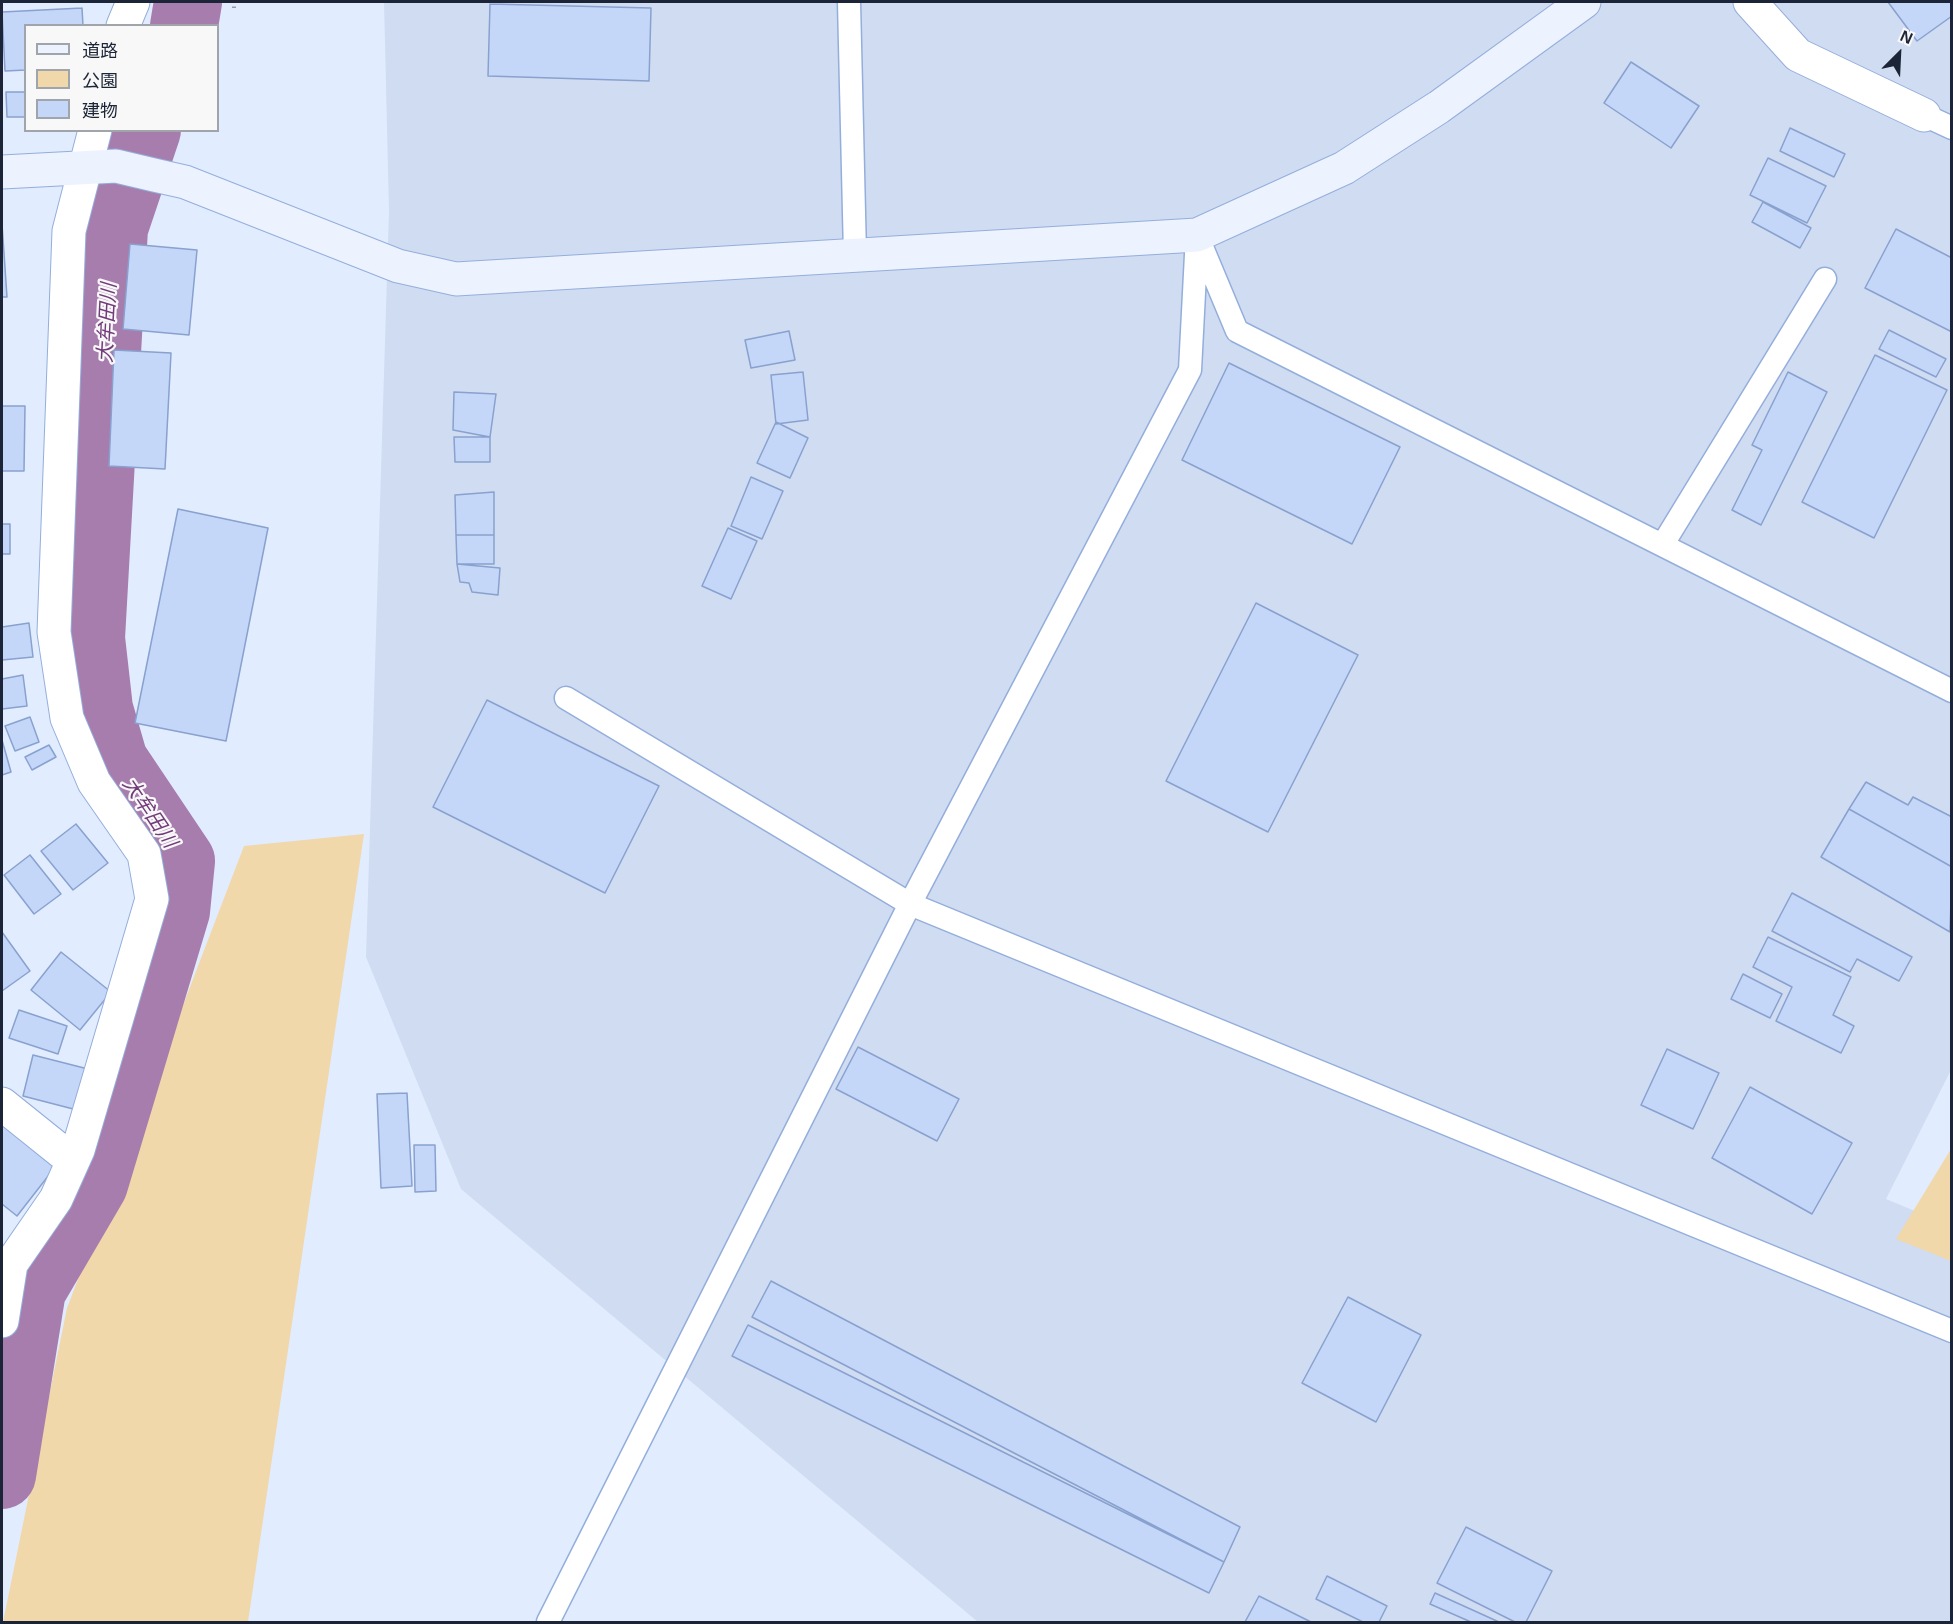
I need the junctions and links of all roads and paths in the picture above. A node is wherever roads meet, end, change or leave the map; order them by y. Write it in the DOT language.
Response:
graph roads {
  1 [pos="133,2"];
  2 [pos="234,2"];
  3 [pos="849,2"];
  4 [pos="1584,2"];
  5 [pos="1750,2"];
  6 [pos="234,8"];
  7 [pos="124,24"];
  8 [pos="1938,122"];
  9 [pos="95,132"];
  10 [pos="87,166"];
  11 [pos="2,172"];
  12 [pos="1197,235"];
  13 [pos="855,255"];
  14 [pos="1825,279"];
  15 [pos="1663,544"];
  16 [pos="1952,691"];
  17 [pos="566,698"];
  18 [pos="910,904"];
  19 [pos="2,1104"];
  20 [pos="73,1161"];
  21 [pos="10,1249"];
  22 [pos="2,1321"];
  23 [pos="1952,1331"];
  24 [pos="548,1623"];
  1 -- 7 [label="street"];
  2 -- 6 [label="path"];
  3 -- 13 [label="lane"];
  4 -- 12 [label="street"];
  5 -- 8 [label="street"];
  9 -- 10 [label="street"];
  10 -- 11 [label="street"];
  10 -- 13 [label="street"];
  10 -- 20 [label="street"];
  12 -- 13 [label="street"];
  12 -- 15 [label="lane"];
  12 -- 18 [label="lane"];
  14 -- 15 [label="lane"];
  15 -- 16 [label="lane"];
  17 -- 18 [label="lane"];
  18 -- 23 [label="lane"];
  18 -- 24 [label="lane"];
  19 -- 20 [label="street"];
  20 -- 21 [label="street"];
  21 -- 22 [label="street"];
}
